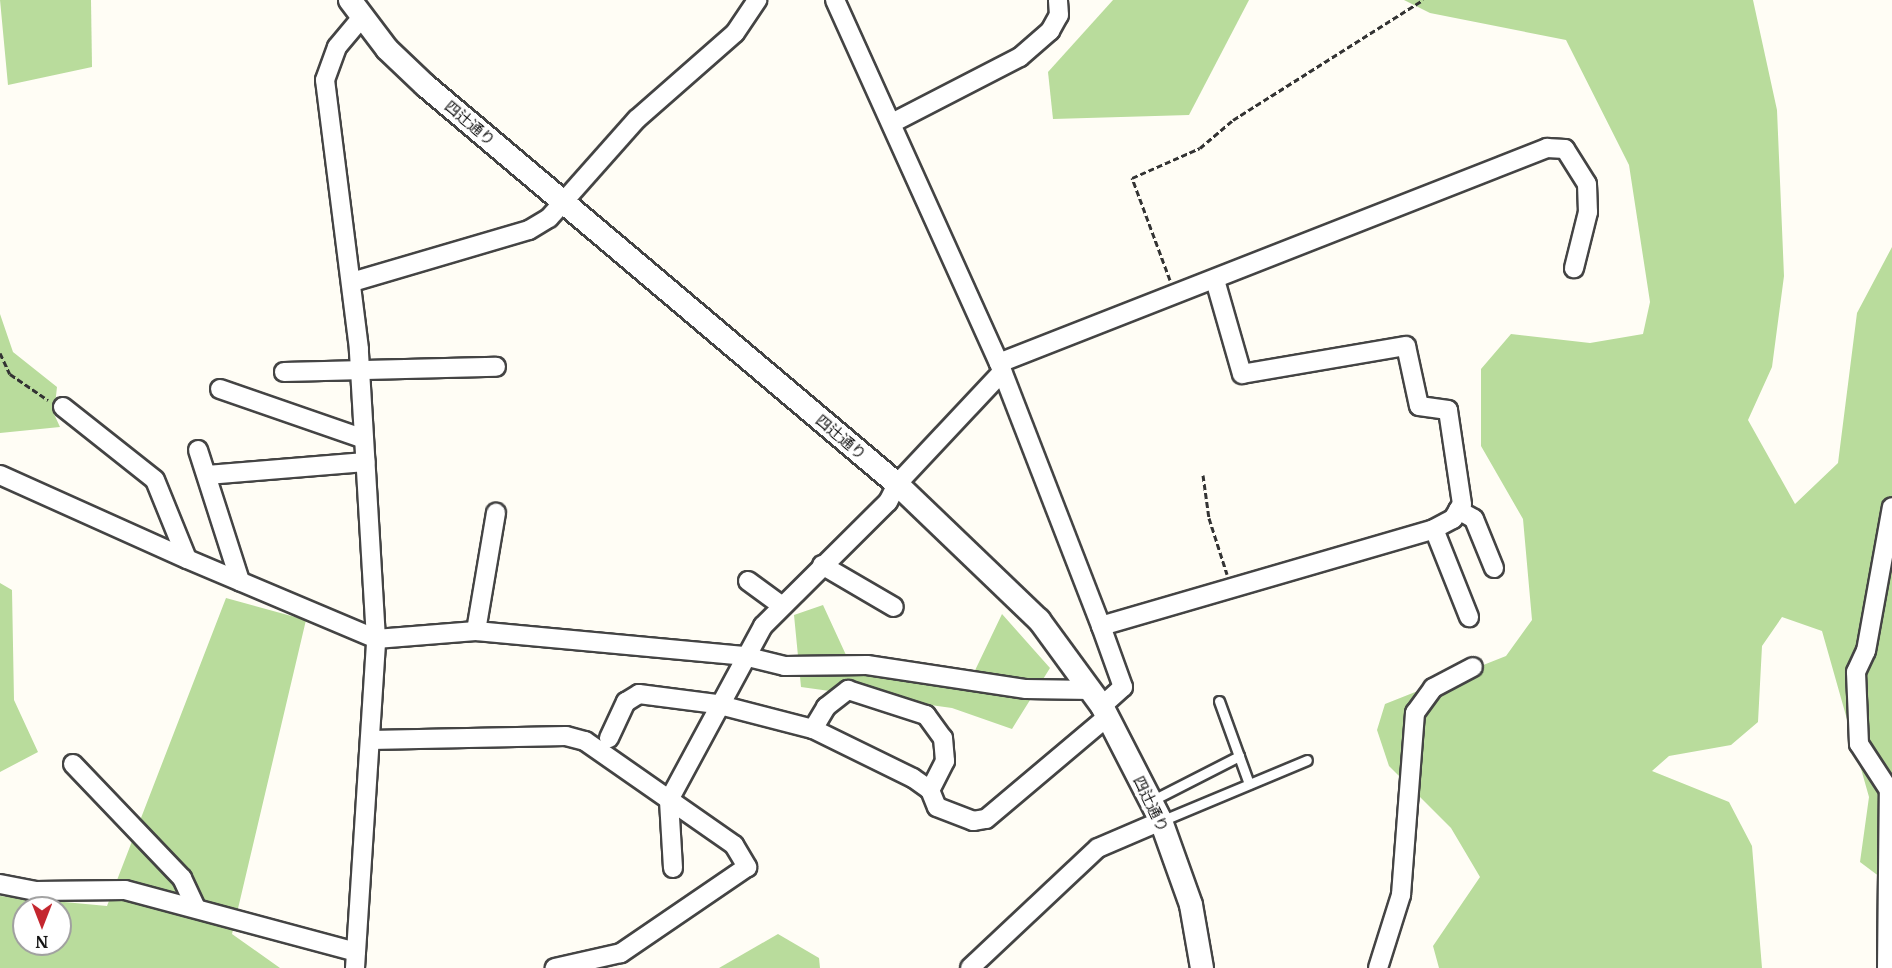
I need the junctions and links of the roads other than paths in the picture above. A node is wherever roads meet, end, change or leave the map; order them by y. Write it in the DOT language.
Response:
graph roads {
  1 [pos="757,0"];
  2 [pos="835,0"];
  3 [pos="1058,0"];
  4 [pos="356,9"];
  5 [pos="892,123"];
  6 [pos="561,200"];
  7 [pos="1574,268"];
  8 [pos="1215,280"];
  9 [pos="352,282"];
  10 [pos="496,367"];
  11 [pos="1000,367"];
  12 [pos="360,370"];
  13 [pos="284,372"];
  14 [pos="220,389"];
  15 [pos="63,407"];
  16 [pos="364,439"];
  17 [pos="198,450"];
  18 [pos="365,462"];
  19 [pos="0,475"];
  20 [pos="207,475"];
  21 [pos="897,484"];
  22 [pos="1892,507"];
  23 [pos="1458,510"];
  24 [pos="495,513"];
  25 [pos="1434,529"];
  26 [pos="187,559"];
  27 [pos="822,565"];
  28 [pos="1494,568"];
  29 [pos="240,581"];
  30 [pos="748,581"];
  31 [pos="782,606"];
  32 [pos="894,607"];
  33 [pos="1469,617"];
  34 [pos="1101,626"];
  35 [pos="476,631"];
  36 [pos="376,639"];
  37 [pos="744,656"];
  38 [pos="1473,668"];
  39 [pos="1219,701"];
  40 [pos="716,704"];
  41 [pos="1100,704"];
  42 [pos="813,729"];
  43 [pos="609,738"];
  44 [pos="370,740"];
  45 [pos="1239,756"];
  46 [pos="1307,760"];
  47 [pos="73,764"];
  48 [pos="1249,784"];
  49 [pos="930,790"];
  50 [pos="669,800"];
  51 [pos="1156,811"];
  52 [pos="673,868"];
  53 [pos="0,884"];
  54 [pos="195,906"];
  55 [pos="355,964"];
  56 [pos="555,968"];
  57 [pos="970,968"];
  58 [pos="1202,968"];
  59 [pos="1378,968"];
  60 [pos="1887,968"];
  1 -- 6 [label="street"];
  2 -- 5 [label="street"];
  3 -- 5 [label="street"];
  4 -- 6 [label="street, 四辻通り"];
  4 -- 9 [label="street"];
  5 -- 11 [label="street"];
  6 -- 9 [label="street"];
  6 -- 21 [label="street, 四辻通り"];
  7 -- 8 [label="street"];
  8 -- 11 [label="street"];
  8 -- 23 [label="street"];
  9 -- 12 [label="street"];
  10 -- 12 [label="street"];
  11 -- 21 [label="street"];
  11 -- 34 [label="street"];
  12 -- 13 [label="street"];
  12 -- 16 [label="street"];
  14 -- 16 [label="street"];
  15 -- 26 [label="street"];
  16 -- 18 [label="street"];
  17 -- 20 [label="street"];
  18 -- 20 [label="street"];
  18 -- 36 [label="street"];
  19 -- 26 [label="street"];
  20 -- 29 [label="street"];
  21 -- 27 [label="street"];
  21 -- 41 [label="street, 四辻通り"];
  22 -- 60 [label="street"];
  23 -- 25 [label="street"];
  23 -- 28 [label="street"];
  24 -- 35 [label="street"];
  25 -- 33 [label="street"];
  25 -- 34 [label="street"];
  26 -- 29 [label="street"];
  27 -- 31 [label="street"];
  27 -- 32 [label="street"];
  29 -- 36 [label="street"];
  30 -- 31 [label="street"];
  31 -- 37 [label="street"];
  34 -- 41 [label="street"];
  35 -- 36 [label="street"];
  35 -- 37 [label="street"];
  36 -- 44 [label="street"];
  37 -- 40 [label="street"];
  37 -- 41 [label="street"];
  38 -- 59 [label="street"];
  39 -- 45 [label="lane"];
  40 -- 42 [label="street"];
  40 -- 43 [label="street"];
  40 -- 50 [label="street"];
  41 -- 49 [label="street"];
  41 -- 51 [label="street, 四辻通り"];
  42 -- 49 [label="street"];
  42 -- 49 [label="street"];
  44 -- 50 [label="street"];
  44 -- 55 [label="street"];
  45 -- 48 [label="lane"];
  45 -- 51 [label="lane"];
  46 -- 48 [label="lane"];
  47 -- 54 [label="street"];
  48 -- 51 [label="lane"];
  50 -- 52 [label="street"];
  50 -- 56 [label="street"];
  51 -- 57 [label="street"];
  51 -- 58 [label="street, 四辻通り"];
  53 -- 54 [label="street"];
  54 -- 55 [label="street"];
}
